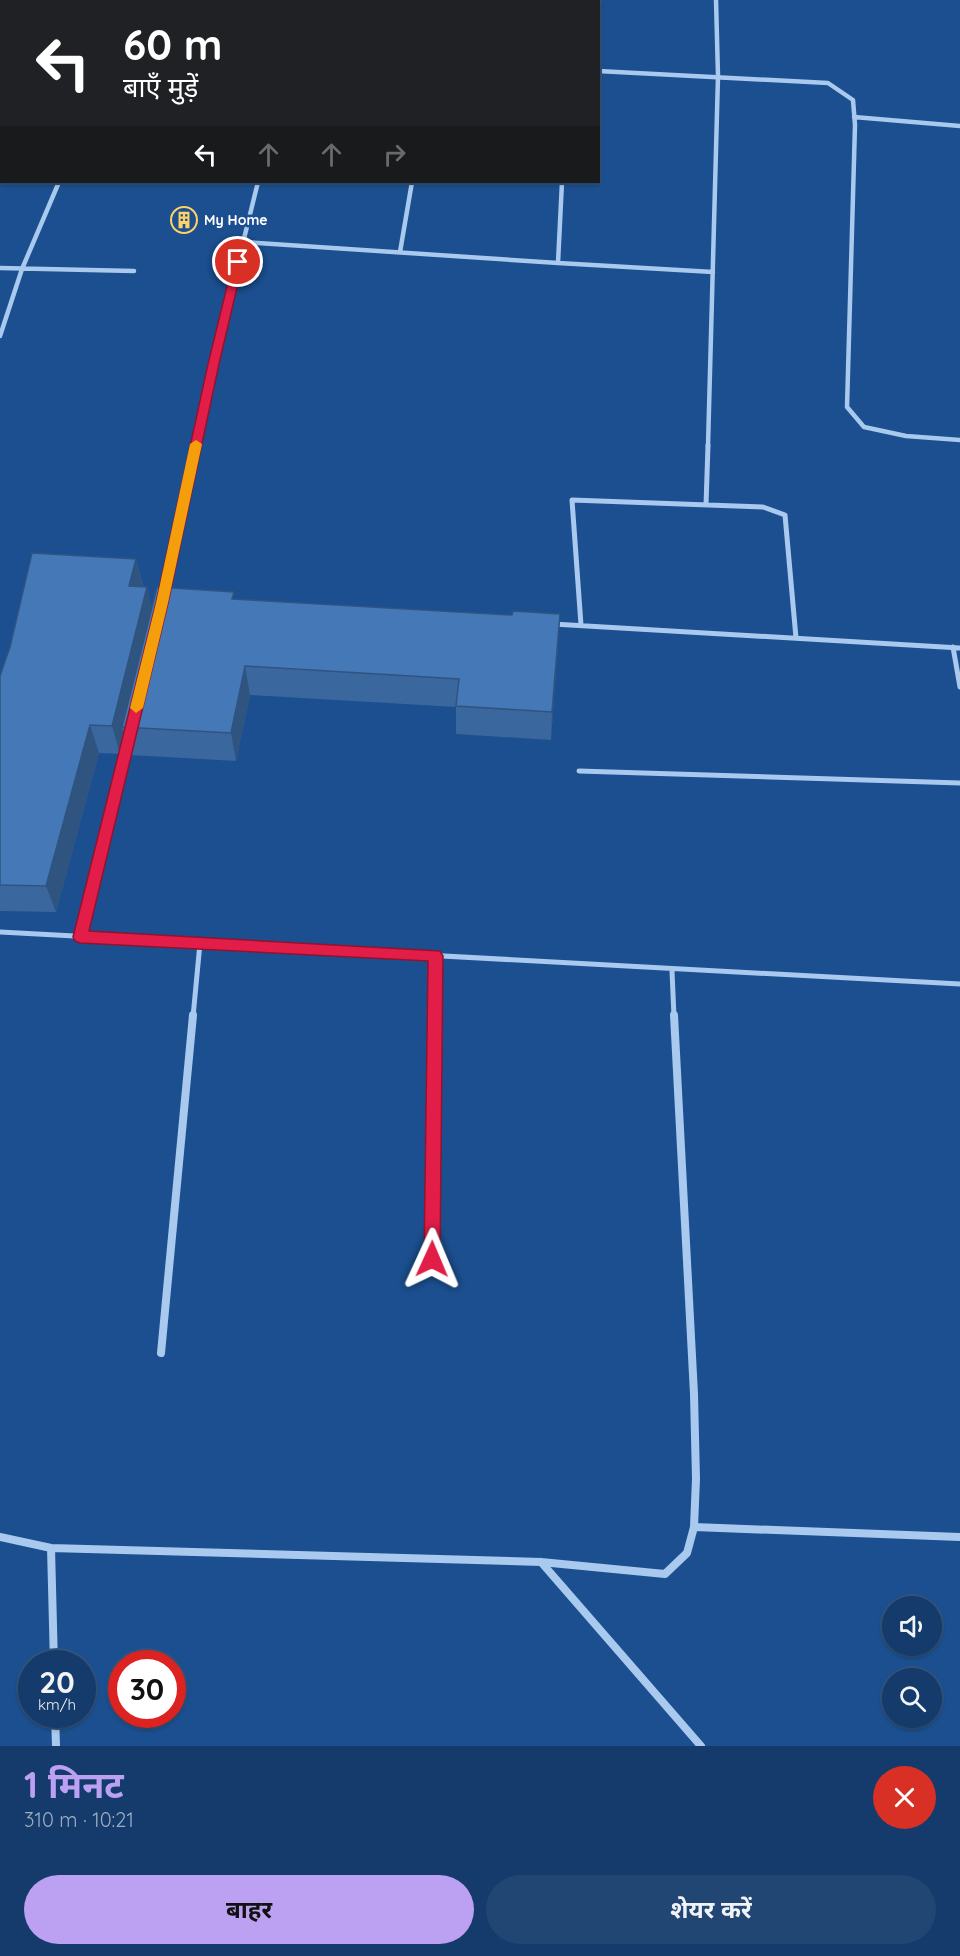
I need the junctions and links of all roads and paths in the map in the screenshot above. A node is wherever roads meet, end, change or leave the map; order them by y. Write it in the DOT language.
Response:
graph roads {
  1 [pos="716,0"];
  2 [pos="600,72"];
  3 [pos="718,76"];
  4 [pos="854,117"];
  5 [pos="960,126"];
  6 [pos="59,183"];
  7 [pos="258,183"];
  8 [pos="412,183"];
  9 [pos="562,183"];
  10 [pos="243,242"];
  11 [pos="400,252"];
  12 [pos="558,263"];
  13 [pos="0,268"];
  14 [pos="22,269"];
  15 [pos="134,271"];
  16 [pos="713,272"];
  17 [pos="0,336"];
  18 [pos="960,440"];
  19 [pos="706,505"];
  20 [pos="162,603"];
  21 [pos="545,623"];
  22 [pos="581,625"];
  23 [pos="796,638"];
  24 [pos="957,648"];
  25 [pos="960,687"];
  26 [pos="131,729"];
  27 [pos="579,771"];
  28 [pos="960,783"];
  29 [pos="0,932"];
  30 [pos="80,937"];
  31 [pos="200,943"];
  32 [pos="435,956"];
  33 [pos="672,971"];
  34 [pos="960,984"];
  35 [pos="432,1259"];
  36 [pos="161,1353"];
  37 [pos="694,1527"];
  38 [pos="0,1537"];
  39 [pos="960,1537"];
  40 [pos="51,1548"];
  41 [pos="541,1562"];
  42 [pos="54,1650"];
  43 [pos="55,1728"];
  44 [pos="56,1746"];
  45 [pos="701,1746"];
  1 -- 3 [label="street"];
  2 -- 3 [label="street"];
  3 -- 4 [label="street"];
  3 -- 16 [label="street"];
  4 -- 5 [label="street"];
  4 -- 18 [label="street"];
  6 -- 14 [label="street"];
  7 -- 10 [label="street"];
  8 -- 11 [label="street"];
  9 -- 12 [label="street"];
  10 -- 11 [label="street"];
  10 -- 20 [label="street"];
  11 -- 12 [label="street"];
  12 -- 16 [label="street"];
  13 -- 14 [label="street"];
  14 -- 15 [label="street"];
  14 -- 17 [label="street"];
  16 -- 19 [label="street"];
  19 -- 22 [label="street"];
  19 -- 23 [label="street"];
  21 -- 22 [label="street"];
  22 -- 23 [label="street"];
  23 -- 24 [label="street"];
  24 -- 25 [label="street"];
  26 -- 30 [label="street"];
  27 -- 28 [label="street"];
  29 -- 30 [label="street"];
  30 -- 31 [label="street"];
  31 -- 32 [label="street"];
  31 -- 36 [label="street"];
  32 -- 33 [label="street"];
  32 -- 35 [label="street"];
  33 -- 34 [label="street"];
  33 -- 37 [label="street"];
  37 -- 39 [label="street"];
  37 -- 41 [label="street"];
  38 -- 40 [label="street"];
  40 -- 41 [label="street"];
  40 -- 42 [label="street"];
  41 -- 45 [label="street"];
  43 -- 44 [label="street"];
}
